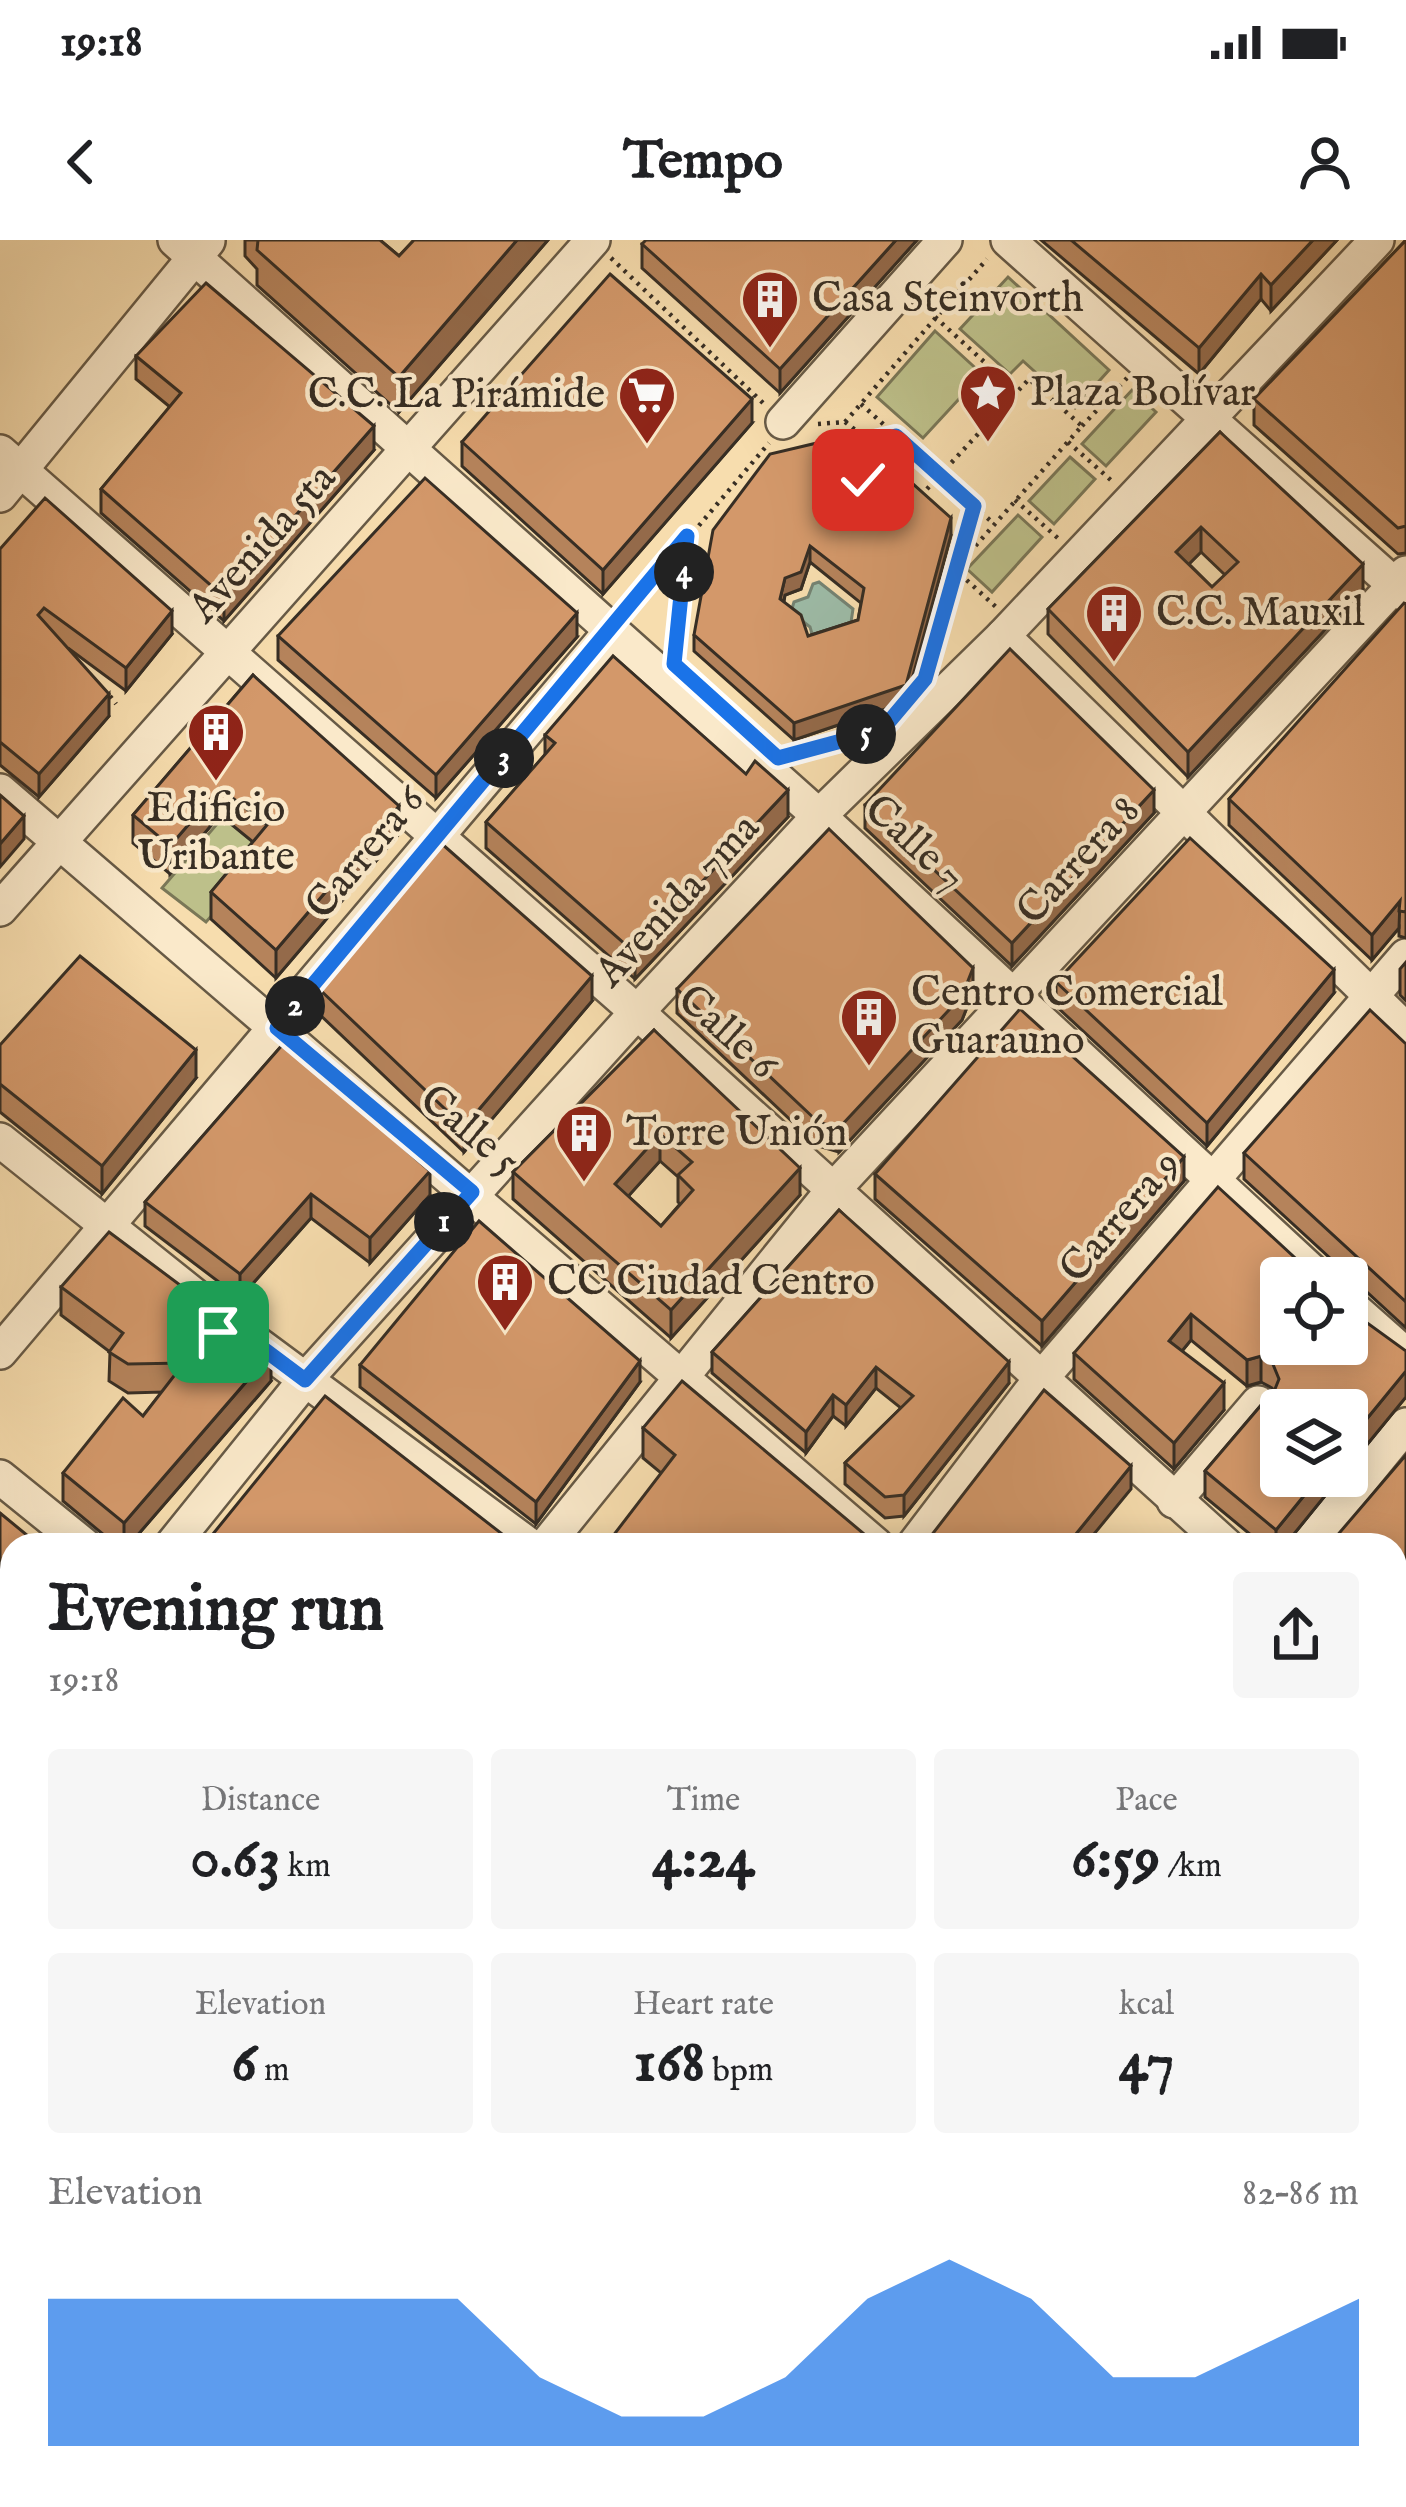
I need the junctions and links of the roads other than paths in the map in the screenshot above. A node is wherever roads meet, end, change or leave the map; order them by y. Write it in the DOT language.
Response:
graph roads {
  1 [pos="593,240"];
  2 [pos="945,240"];
  3 [pos="1377,240"];
  4 [pos="192,245"];
  5 [pos="1002,245"];
  6 [pos="1205,417"];
  7 [pos="780,431"];
  8 [pos="410,446"];
  9 [pos="7,472"];
  10 [pos="1402,584"];
  11 [pos="992,629"];
  12 [pos="612,630"];
  13 [pos="226,652"];
  14 [pos="0,791"];
  15 [pos="1185,812"];
  16 [pos="819,816"];
  17 [pos="439,836"];
  18 [pos="60,841"];
  19 [pos="0,909"];
  20 [pos="1406,956"];
  21 [pos="1373,997"];
  22 [pos="1012,998"];
  23 [pos="637,1012"];
  24 [pos="277,1028"];
  25 [pos="1406,1030"];
  26 [pos="0,1139"];
  27 [pos="1210,1183"];
  28 [pos="833,1190"];
  29 [pos="472,1192"];
  30 [pos="109,1228"];
  31 [pos="1294,1257"];
  32 [pos="1368,1321"];
  33 [pos="0,1352"];
  34 [pos="1406,1354"];
  35 [pos="680,1375"];
  36 [pos="305,1380"];
  37 [pos="1040,1381"];
  38 [pos="1258,1403"];
  39 [pos="1406,1425"];
  40 [pos="0,1477"];
  41 [pos="1174,1501"];
  42 [pos="0,1507"];
  43 [pos="32,1533"];
  44 [pos="69,1533"];
  45 [pos="182,1533"];
  46 [pos="513,1533"];
  47 [pos="555,1533"];
  48 [pos="861,1533"];
  49 [pos="923,1533"];
  50 [pos="1212,1533"];
  51 [pos="1317,1533"];
  1 -- 8 [label="street, Avenida 5ta"];
  2 -- 7 [label="street"];
  3 -- 6 [label="street, Avenida 7ma"];
  4 -- 8 [label="street, Calle 7"];
  4 -- 9 [label="street"];
  5 -- 6 [label="street"];
  6 -- 10 [label="street"];
  6 -- 11 [label="street, Avenida 7ma"];
  8 -- 12 [label="street, Calle 7"];
  8 -- 13 [label="street, Avenida 5ta"];
  9 -- 13 [label="street, Calle 6"];
  10 -- 15 [label="street, Carrera 8"];
  11 -- 15 [label="street"];
  11 -- 16 [label="street, Avenida 7ma"];
  12 -- 16 [label="street, Calle 7"];
  12 -- 17 [label="street, Carrera 6"];
  13 -- 17 [label="street, Calle 6"];
  13 -- 18 [label="street, Avenida 5ta"];
  14 -- 18 [label="street, Calle 5"];
  15 -- 21 [label="street"];
  15 -- 22 [label="street, Carrera 8"];
  16 -- 22 [label="street, Calle 7"];
  16 -- 23 [label="street, Avenida 7ma"];
  17 -- 23 [label="street, Calle 6"];
  17 -- 24 [label="street, Carrera 6"];
  18 -- 19 [label="street, Avenida 5ta"];
  18 -- 24 [label="street, Calle 5"];
  20 -- 21 [label="street, Carrera 9"];
  21 -- 25 [label="street"];
  21 -- 27 [label="street, Carrera 9"];
  22 -- 27 [label="street, Calle 7"];
  22 -- 28 [label="street, Carrera 8"];
  23 -- 28 [label="street, Calle 6"];
  23 -- 29 [label="street, Avenida 7ma"];
  24 -- 29 [label="street, Calle 5"];
  24 -- 30 [label="street, Carrera 6"];
  26 -- 30 [label="street"];
  27 -- 31 [label="street, Calle 7"];
  27 -- 37 [label="street, Carrera 9"];
  28 -- 35 [label="street, Carrera 8"];
  28 -- 37 [label="street, Calle 6"];
  29 -- 35 [label="street, Calle 5"];
  29 -- 36 [label="street, Avenida 7ma"];
  30 -- 33 [label="street, Carrera 6"];
  30 -- 36 [label="street"];
  32 -- 34 [label="street"];
  35 -- 47 [label="street, Carrera 8"];
  35 -- 48 [label="street, Calle 5"];
  36 -- 45 [label="street, Avenida 7ma"];
  36 -- 46 [label="street"];
  37 -- 41 [label="street, Calle 6"];
  37 -- 49 [label="street, Carrera 9"];
  38 -- 41 [label="street"];
  39 -- 51 [label="street"];
  40 -- 44 [label="street"];
  41 -- 50 [label="street, Calle 6"];
  42 -- 43 [label="street"];
}
